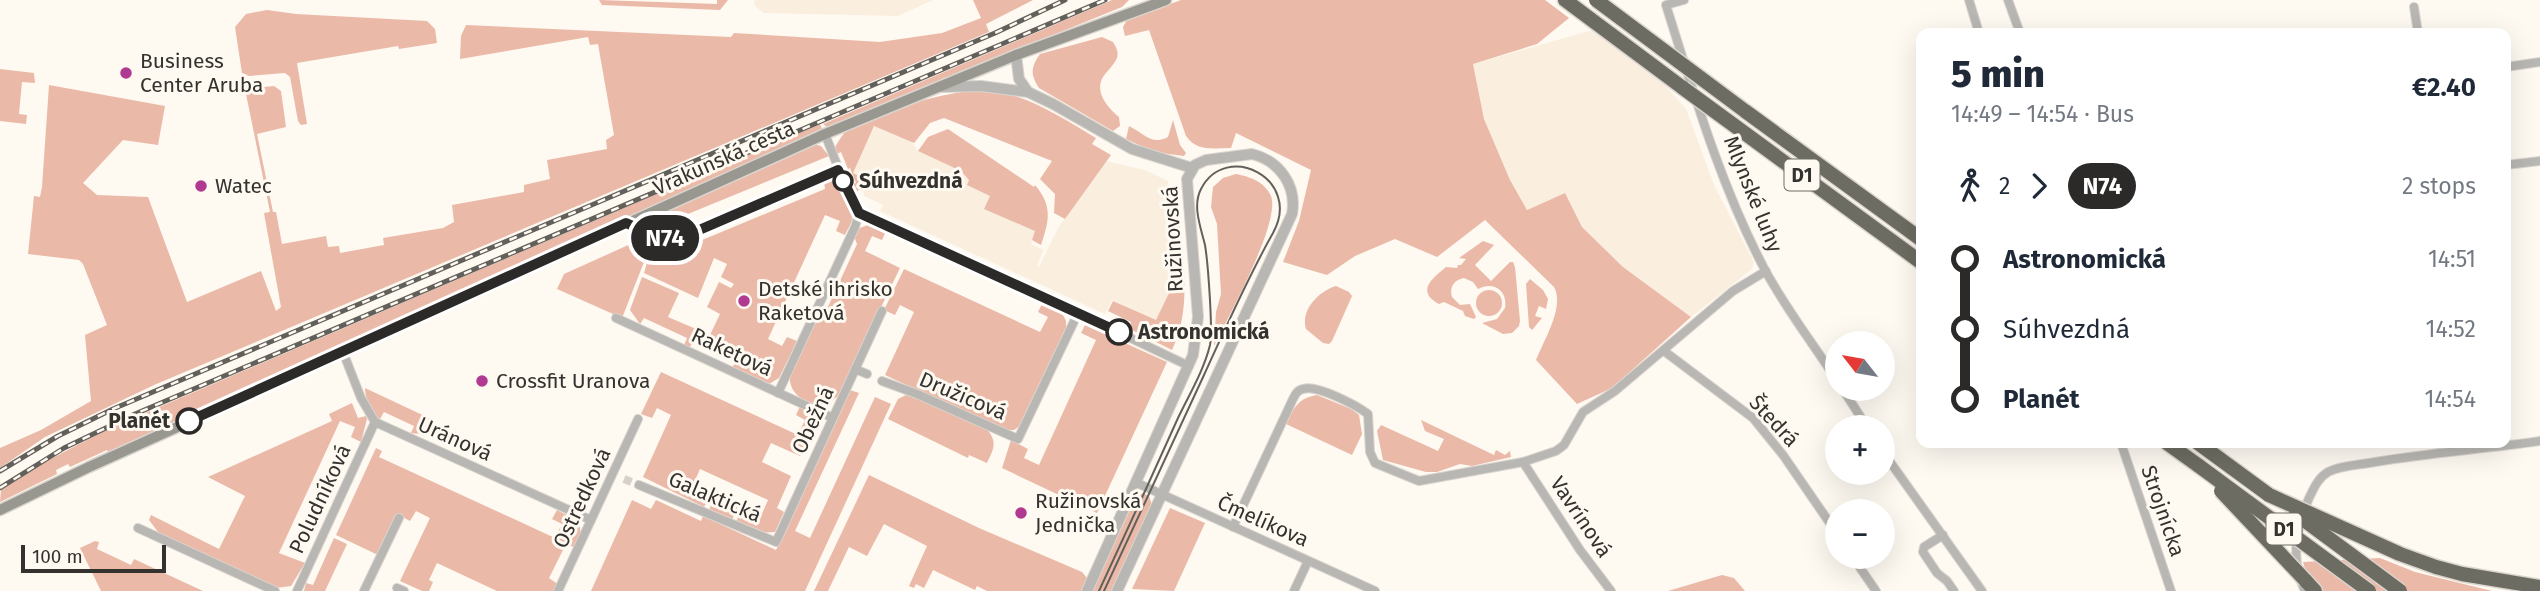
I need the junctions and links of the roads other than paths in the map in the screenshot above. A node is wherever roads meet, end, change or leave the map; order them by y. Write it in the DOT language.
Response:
graph roads {
  1 [pos="1166,0"];
  2 [pos="1565,0"];
  3 [pos="1596,0"];
  4 [pos="1684,0"];
  5 [pos="1969,0"];
  6 [pos="2008,0"];
  7 [pos="2414,7"];
  8 [pos="1977,28"];
  9 [pos="2018,28"];
  10 [pos="2417,28"];
  11 [pos="1016,55"];
  12 [pos="2540,62"];
  13 [pos="2511,66"];
  14 [pos="939,87"];
  15 [pos="1027,92"];
  16 [pos="825,134"];
  17 [pos="2540,161"];
  18 [pos="2511,165"];
  19 [pos="1192,168"];
  20 [pos="859,213"];
  21 [pos="1916,236"];
  22 [pos="1916,259"];
  23 [pos="1766,271"];
  24 [pos="882,311"];
  25 [pos="1078,313"];
  26 [pos="616,318"];
  27 [pos="1664,351"];
  28 [pos="343,352"];
  29 [pos="1825,362"];
  30 [pos="1189,366"];
  31 [pos="855,369"];
  32 [pos="867,374"];
  33 [pos="882,381"];
  34 [pos="778,393"];
  35 [pos="833,418"];
  36 [pos="638,419"];
  37 [pos="374,422"];
  38 [pos="2540,441"];
  39 [pos="2511,445"];
  40 [pos="2123,448"];
  41 [pos="2174,448"];
  42 [pos="2205,448"];
  43 [pos="2452,448"];
  44 [pos="2489,448"];
  45 [pos="2453,453"];
  46 [pos="1523,462"];
  47 [pos="2199,466"];
  48 [pos="1895,469"];
  49 [pos="613,473"];
  50 [pos="624,479"];
  51 [pos="1137,483"];
  52 [pos="639,485"];
  53 [pos="1162,494"];
  54 [pos="2269,495"];
  55 [pos="0,510"];
  56 [pos="1825,516"];
  57 [pos="399,517"];
  58 [pos="591,520"];
  59 [pos="1233,527"];
  60 [pos="138,528"];
  61 [pos="1942,535"];
  62 [pos="776,542"];
  63 [pos="1308,561"];
  64 [pos="1861,569"];
  65 [pos="2540,587"];
  66 [pos="275,591"];
  67 [pos="297,591"];
  68 [pos="364,591"];
  69 [pos="558,591"];
  70 [pos="1087,591"];
  71 [pos="1117,591"];
  72 [pos="1294,591"];
  73 [pos="1375,591"];
  74 [pos="1611,591"];
  75 [pos="1875,591"];
  76 [pos="1954,591"];
  77 [pos="1982,591"];
  78 [pos="2171,591"];
  79 [pos="2305,591"];
  80 [pos="2315,591"];
  81 [pos="2369,591"];
  82 [pos="2400,591"];
  1 -- 11 [label="main road, Vrakunská cesta"];
  2 -- 22 [label="highway, D1, bridge"];
  3 -- 21 [label="highway, D1, bridge"];
  4 -- 23 [label="street, Mlynské luhy"];
  5 -- 8 [label="street"];
  6 -- 9 [label="street"];
  7 -- 10 [label="street"];
  11 -- 14 [label="main road, Vrakunská cesta"];
  11 -- 15 [label="street"];
  12 -- 13 [label="street"];
  14 -- 15 [label="street"];
  14 -- 16 [label="main road, Vrakunská cesta"];
  15 -- 19 [label="street"];
  16 -- 20 [label="street"];
  16 -- 28 [label="main road, Vrakunská cesta"];
  17 -- 18 [label="street"];
  19 -- 30 [label="street, Ružinovská"];
  19 -- 53 [label="street, Ružinovská"];
  20 -- 25 [label="street"];
  20 -- 34 [label="street"];
  23 -- 27 [label="street"];
  23 -- 29 [label="street, Mlynské luhy"];
  24 -- 31 [label="street, Obežná"];
  25 -- 30 [label="street"];
  25 -- 33 [label="street, Družicová"];
  26 -- 34 [label="street, Raketová"];
  27 -- 46 [label="street"];
  27 -- 56 [label="street, Štedrá"];
  28 -- 37 [label="street"];
  28 -- 55 [label="main road, Vrakunská cesta"];
  30 -- 51 [label="street, Ružinovská"];
  31 -- 32 [label="street"];
  31 -- 35 [label="street, Obežná"];
  34 -- 35 [label="street, Raketová"];
  35 -- 62 [label="street, Obežná"];
  36 -- 49 [label="street, Ostredková"];
  37 -- 58 [label="street, Uránová"];
  37 -- 67 [label="street, Poludníková"];
  38 -- 39 [label="street"];
  40 -- 78 [label="street, Strojnícka"];
  41 -- 47 [label="highway, D1"];
  42 -- 54 [label="highway, D1"];
  43 -- 45 [label="street"];
  44 -- 45 [label="street"];
  45 -- 79 [label="street"];
  46 -- 59 [label="street"];
  46 -- 74 [label="street, Vavrínová"];
  47 -- 80 [label="highway, bridge"];
  47 -- 81 [label="highway, D1, bridge"];
  48 -- 61 [label="street"];
  49 -- 50 [label="street"];
  49 -- 58 [label="street, Ostredková"];
  51 -- 53 [label="street, Čmelíkova"];
  51 -- 70 [label="street, Ružinovská"];
  52 -- 62 [label="street, Galaktická"];
  53 -- 59 [label="street, Čmelíkova"];
  53 -- 71 [label="street, Ružinovská"];
  54 -- 65 [label="highway, bridge"];
  54 -- 82 [label="highway, D1, bridge"];
  57 -- 68 [label="street"];
  58 -- 69 [label="street, Ostredková"];
  59 -- 63 [label="street, Čmelíkova"];
  60 -- 66 [label="street"];
  61 -- 76 [label="street"];
  61 -- 77 [label="street"];
  63 -- 72 [label="street"];
  63 -- 73 [label="street, Čmelíkova"];
  64 -- 75 [label="street"];
}
